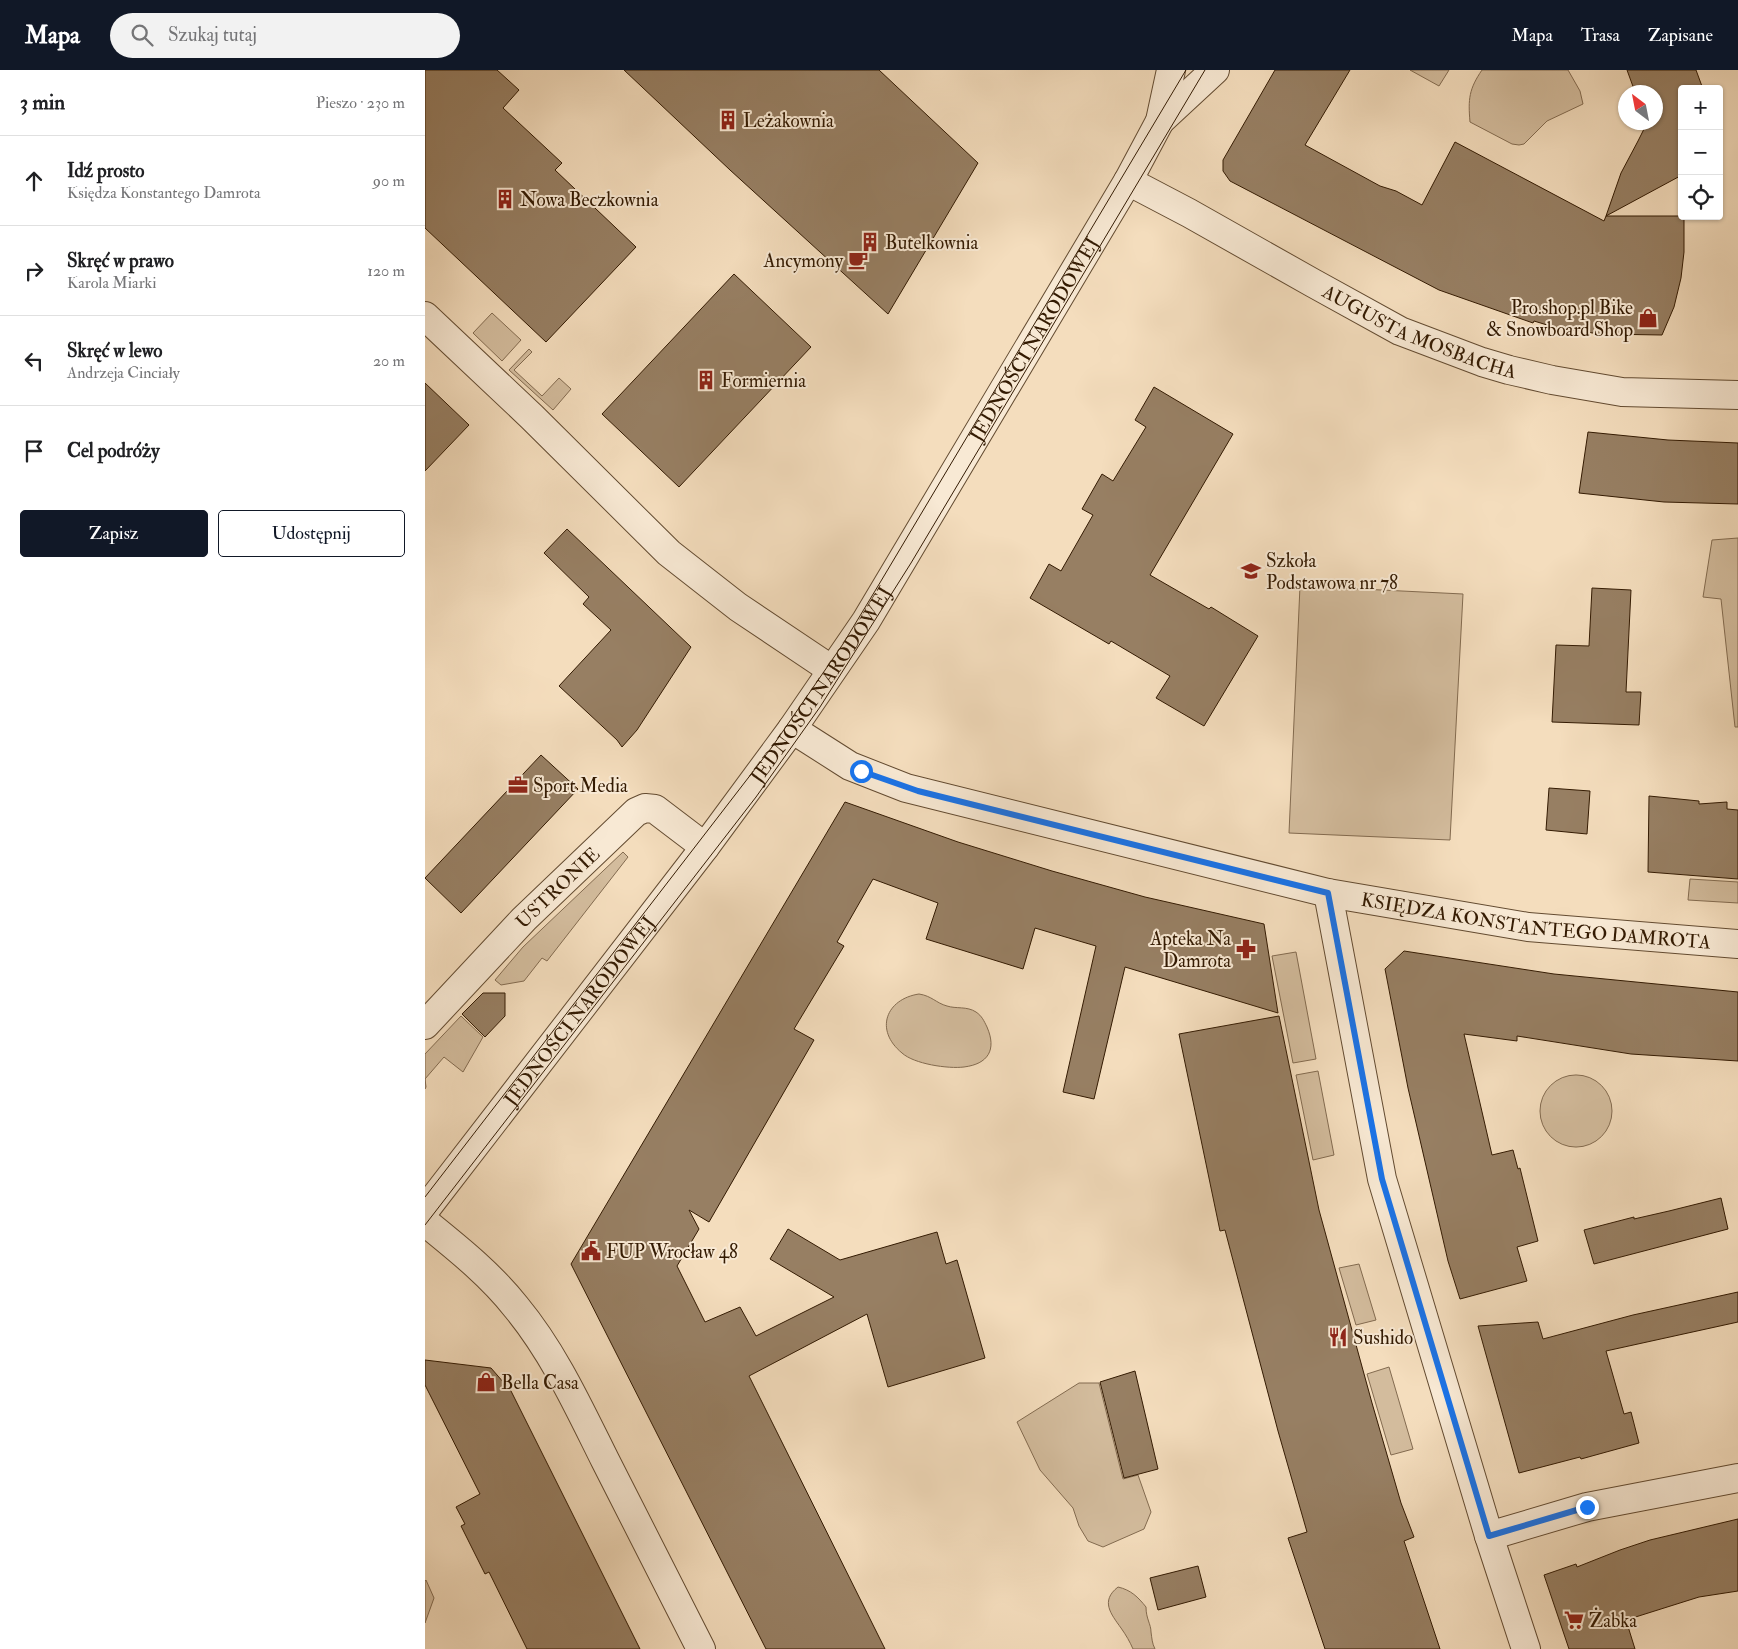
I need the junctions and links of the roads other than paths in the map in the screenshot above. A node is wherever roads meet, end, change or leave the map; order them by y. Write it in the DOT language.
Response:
graph roads {
  1 [pos="1171,70"];
  2 [pos="1215,70"];
  3 [pos="1160,121"];
  4 [pos="1128,181"];
  5 [pos="425,316"];
  6 [pos="1738,395"];
  7 [pos="833,670"];
  8 [pos="792,729"];
  9 [pos="705,847"];
  10 [pos="1328,893"];
  11 [pos="1738,944"];
  12 [pos="425,1025"];
  13 [pos="425,1210"];
  14 [pos="425,1222"];
  15 [pos="1738,1478"];
  16 [pos="1489,1536"];
  17 [pos="701,1649"];
  18 [pos="1525,1649"];
  1 -- 3 [label="street, JEDNOŚCI NARODOWEJ"];
  2 -- 3 [label="street, JEDNOŚCI NARODOWEJ"];
  3 -- 4 [label="street, JEDNOŚCI NARODOWEJ"];
  4 -- 6 [label="street, AUGUSTA MOSBACHA"];
  4 -- 7 [label="street, JEDNOŚCI NARODOWEJ"];
  5 -- 7 [label="street"];
  7 -- 8 [label="street, JEDNOŚCI NARODOWEJ"];
  8 -- 9 [label="street, JEDNOŚCI NARODOWEJ"];
  8 -- 10 [label="street, KSIĘDZA KONSTANTEGO DAMROTA"];
  9 -- 12 [label="street, USTRONIE"];
  9 -- 13 [label="street, JEDNOŚCI NARODOWEJ"];
  10 -- 11 [label="street, KSIĘDZA KONSTANTEGO DAMROTA"];
  10 -- 16 [label="street"];
  14 -- 17 [label="street"];
  15 -- 16 [label="street"];
  16 -- 18 [label="street"];
}
